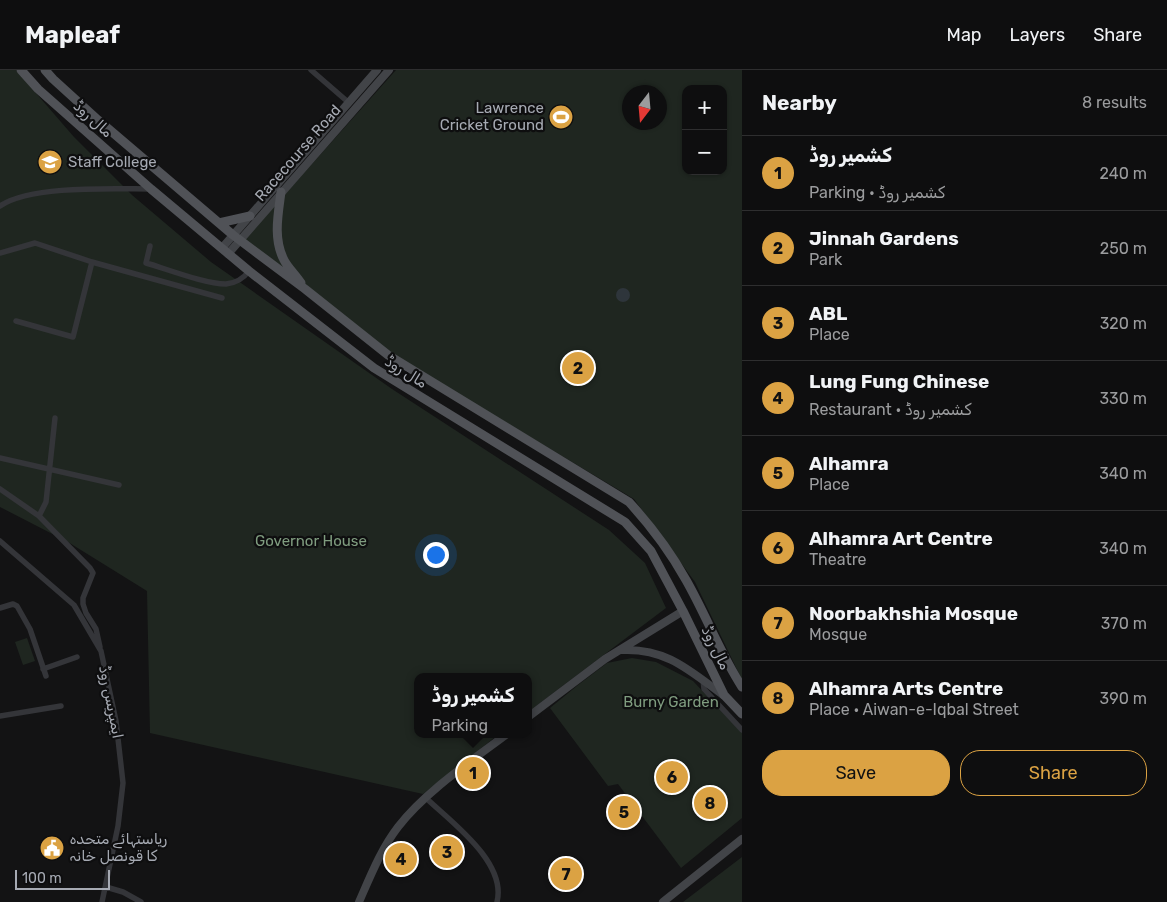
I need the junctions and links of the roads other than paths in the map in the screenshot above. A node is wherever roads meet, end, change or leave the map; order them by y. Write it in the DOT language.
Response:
graph roads {
  1 [pos="21,70"];
  2 [pos="45,70"];
  3 [pos="311,70"];
  4 [pos="377,70"];
  5 [pos="389,70"];
  6 [pos="348,102"];
  7 [pos="151,189"];
  8 [pos="282,192"];
  9 [pos="0,206"];
  10 [pos="250,216"];
  11 [pos="219,223"];
  12 [pos="237,237"];
  13 [pos="150,246"];
  14 [pos="225,251"];
  15 [pos="0,253"];
  16 [pos="92,262"];
  17 [pos="249,271"];
  18 [pos="305,289"];
  19 [pos="222,298"];
  20 [pos="16,321"];
  21 [pos="55,418"];
  22 [pos="0,458"];
  23 [pos="50,470"];
  24 [pos="119,486"];
  25 [pos="0,489"];
  26 [pos="39,516"];
  27 [pos="0,541"];
  28 [pos="0,608"];
  29 [pos="683,611"];
  30 [pos="620,650"];
  31 [pos="101,651"];
  32 [pos="77,657"];
  33 [pos="43,669"];
  34 [pos="46,676"];
  35 [pos="703,680"];
  36 [pos="742,687"];
  37 [pos="724,695"];
  38 [pos="61,706"];
  39 [pos="532,714"];
  40 [pos="742,714"];
  41 [pos="0,716"];
  42 [pos="742,730"];
  43 [pos="502,738"];
  44 [pos="426,798"];
  45 [pos="742,839"];
  46 [pos="106,887"];
  47 [pos="102,902"];
  48 [pos="141,902"];
  49 [pos="359,902"];
  50 [pos="497,902"];
  51 [pos="663,902"];
  1 -- 7 [label="main road, مال روڈ"];
  2 -- 11 [label="main road, مال روڈ"];
  3 -- 6 [label="street"];
  4 -- 6 [label="main road, Racecourse Road"];
  5 -- 8 [label="main road, Racecourse Road"];
  6 -- 10 [label="main road, Racecourse Road"];
  7 -- 9 [label="street"];
  7 -- 14 [label="main road, مال روڈ"];
  8 -- 12 [label="main road, Racecourse Road"];
  8 -- 18 [label="main road"];
  10 -- 11 [label="main road"];
  10 -- 12 [label="main road, Racecourse Road"];
  11 -- 12 [label="main road, مال روڈ"];
  12 -- 14 [label="main road, Racecourse Road"];
  12 -- 18 [label="main road, مال روڈ"];
  13 -- 17 [label="street"];
  14 -- 17 [label="main road, مال روڈ"];
  15 -- 16 [label="street"];
  16 -- 19 [label="street"];
  16 -- 20 [label="street"];
  17 -- 29 [label="main road, مال روڈ"];
  18 -- 36 [label="main road, مال روڈ"];
  21 -- 23 [label="street"];
  22 -- 23 [label="street"];
  23 -- 24 [label="street"];
  23 -- 26 [label="street"];
  25 -- 26 [label="street"];
  26 -- 31 [label="street"];
  27 -- 31 [label="street, ایمپریس روڈ"];
  28 -- 33 [label="street"];
  29 -- 30 [label="main road"];
  29 -- 37 [label="main road, مال روڈ"];
  30 -- 35 [label="main road"];
  30 -- 39 [label="main road"];
  31 -- 46 [label="street, ایمپریس روڈ"];
  32 -- 33 [label="street"];
  33 -- 34 [label="street"];
  35 -- 37 [label="main road"];
  35 -- 42 [label="street"];
  37 -- 40 [label="main road, مال روڈ"];
  38 -- 41 [label="street"];
  43 -- 44 [label="main road"];
  44 -- 49 [label="main road"];
  44 -- 50 [label="street"];
  45 -- 51 [label="main road"];
  46 -- 47 [label="street, ایمپریس روڈ"];
  46 -- 48 [label="street"];
}
